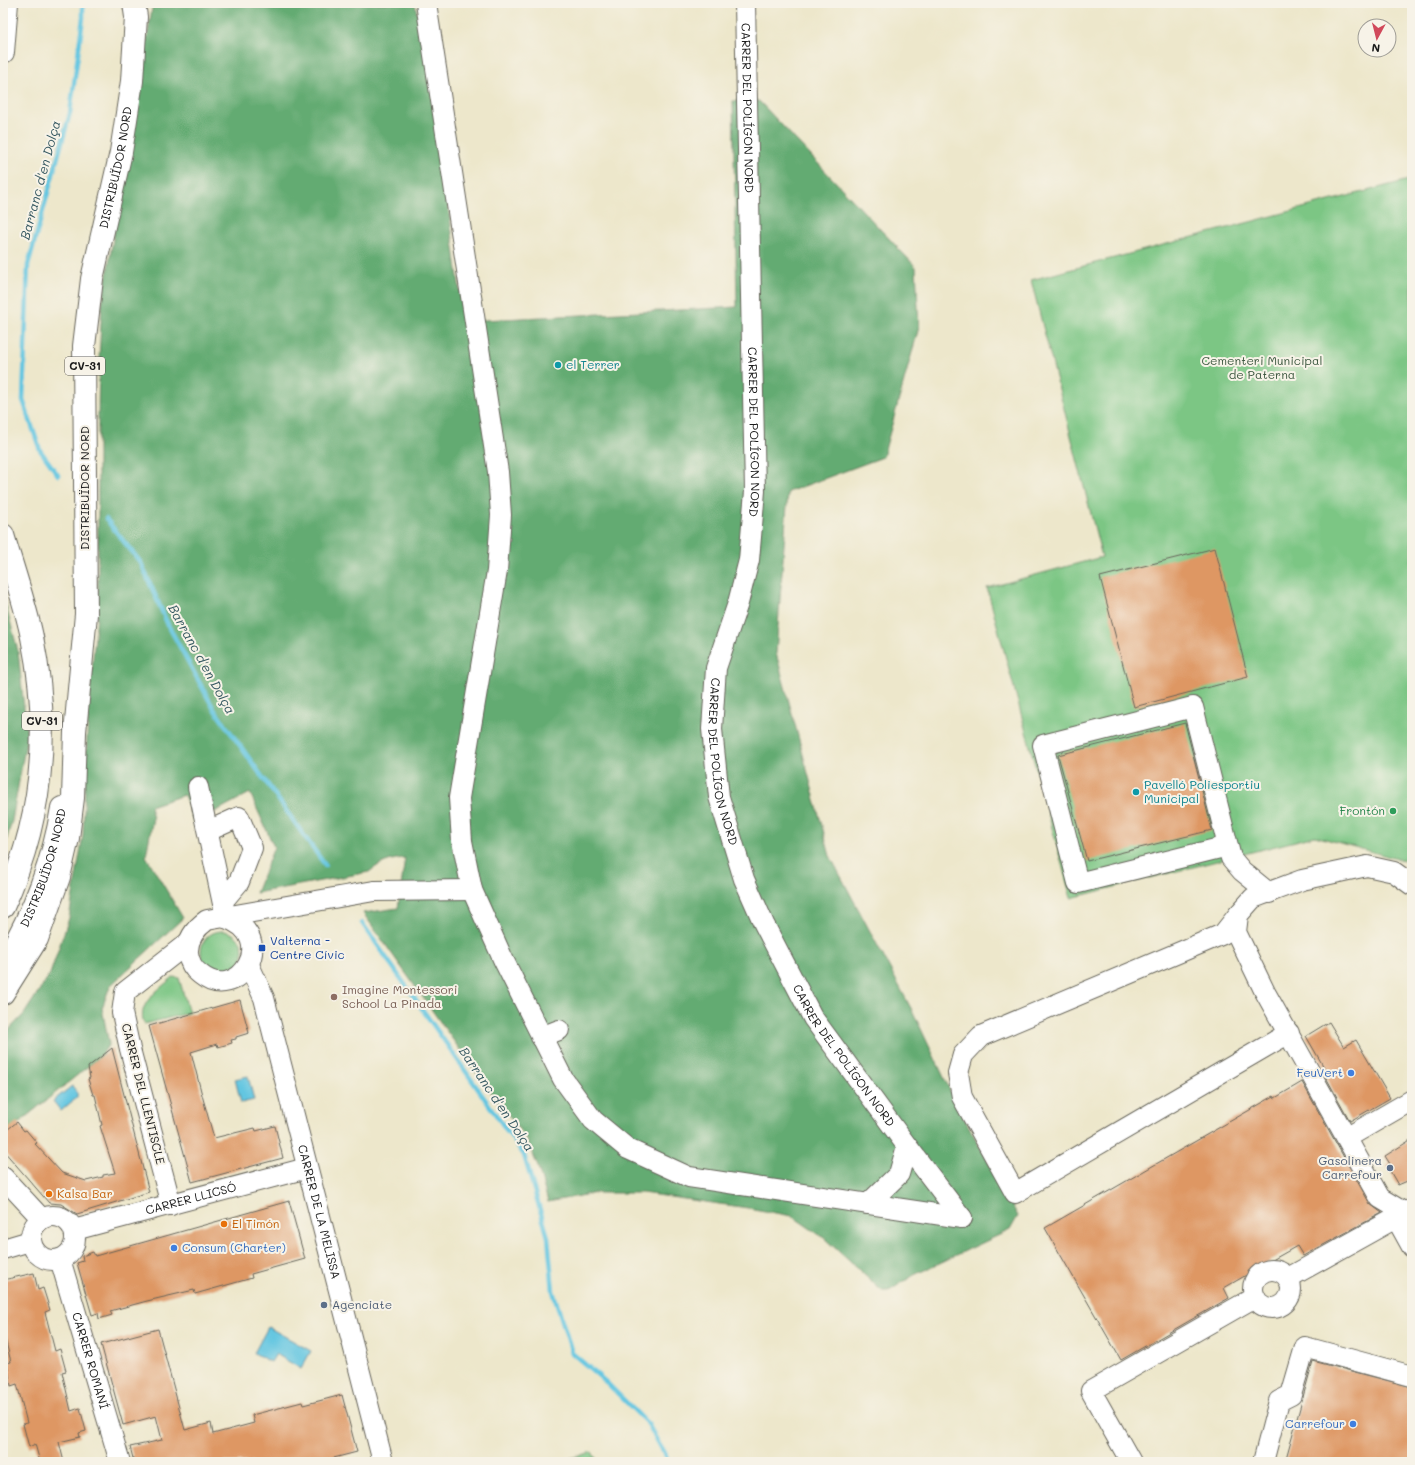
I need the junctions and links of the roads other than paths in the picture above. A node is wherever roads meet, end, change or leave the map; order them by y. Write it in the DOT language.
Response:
graph roads {
  1 [pos="7,3"];
  2 [pos="426,3"];
  3 [pos="745,3"];
  4 [pos="136,8"];
  5 [pos="3,52"];
  6 [pos="3,535"];
  7 [pos="75,732"];
  8 [pos="198,787"];
  9 [pos="208,831"];
  10 [pos="1228,846"];
  11 [pos="1412,885"];
  12 [pos="472,890"];
  13 [pos="1269,893"];
  14 [pos="3,906"];
  15 [pos="272,908"];
  16 [pos="224,910"];
  17 [pos="1238,915"];
  18 [pos="247,932"];
  19 [pos="189,942"];
  20 [pos="3,964"];
  21 [pos="249,965"];
  22 [pos="1265,992"];
  23 [pos="3,993"];
  24 [pos="1289,1033"];
  25 [pos="1269,1044"];
  26 [pos="1412,1100"];
  27 [pos="1348,1137"];
  28 [pos="907,1146"];
  29 [pos="307,1168"];
  30 [pos="3,1177"];
  31 [pos="868,1204"];
  32 [pos="172,1205"];
  33 [pos="1404,1213"];
  34 [pos="40,1218"];
  35 [pos="74,1230"];
  36 [pos="30,1241"];
  37 [pos="1412,1247"];
  38 [pos="3,1248"];
  39 [pos="60,1260"];
  40 [pos="1288,1278"];
  41 [pos="1255,1297"];
  42 [pos="1412,1376"];
  43 [pos="1291,1395"];
  44 [pos="380,1461"];
  45 [pos="120,1462"];
  46 [pos="1131,1462"];
  47 [pos="1263,1462"];
  48 [pos="1272,1462"];
  1 -- 5 [label="main road"];
  2 -- 12 [label="street"];
  3 -- 28 [label="street, CARRER DEL POLÍGON NORD"];
  4 -- 7 [label="main road, DISTRIBUÏDOR NORD / CV-31"];
  6 -- 14 [label="main road, DISTRIBUÏDOR NORD / CV-31"];
  7 -- 20 [label="main road, DISTRIBUÏDOR NORD / CV-31"];
  7 -- 23 [label="main road"];
  8 -- 9 [label="street"];
  9 -- 16 [label="street"];
  9 -- 16 [label="street"];
  10 -- 10 [label="street"];
  10 -- 13 [label="street"];
  11 -- 13 [label="street"];
  12 -- 15 [label="street"];
  12 -- 31 [label="street"];
  13 -- 17 [label="street"];
  15 -- 16 [label="street"];
  15 -- 18 [label="street"];
  16 -- 18 [label="street"];
  16 -- 19 [label="street"];
  17 -- 22 [label="street"];
  17 -- 25 [label="street"];
  18 -- 21 [label="street"];
  19 -- 21 [label="street"];
  19 -- 32 [label="street, CARRER DEL LLENTISCLE"];
  21 -- 29 [label="street, CARRER DE LA MELISSA"];
  22 -- 24 [label="street"];
  22 -- 25 [label="street"];
  24 -- 25 [label="street"];
  24 -- 27 [label="street"];
  26 -- 27 [label="street"];
  27 -- 33 [label="street"];
  28 -- 31 [label="street"];
  28 -- 31 [label="street, CARRER DEL POLÍGON NORD"];
  29 -- 32 [label="street, CARRER LLICSÓ"];
  29 -- 44 [label="street, CARRER DE LA MELISSA"];
  30 -- 34 [label="street"];
  32 -- 35 [label="street, CARRER LLICSÓ"];
  33 -- 37 [label="street"];
  33 -- 40 [label="street"];
  34 -- 35 [label="street"];
  34 -- 36 [label="street"];
  35 -- 39 [label="street"];
  36 -- 38 [label="street"];
  36 -- 39 [label="street"];
  39 -- 45 [label="street, CARRER ROMANÍ"];
  40 -- 41 [label="street"];
  40 -- 41 [label="street"];
  41 -- 46 [label="street"];
  42 -- 43 [label="street"];
  43 -- 47 [label="street"];
  43 -- 48 [label="street"];
}
